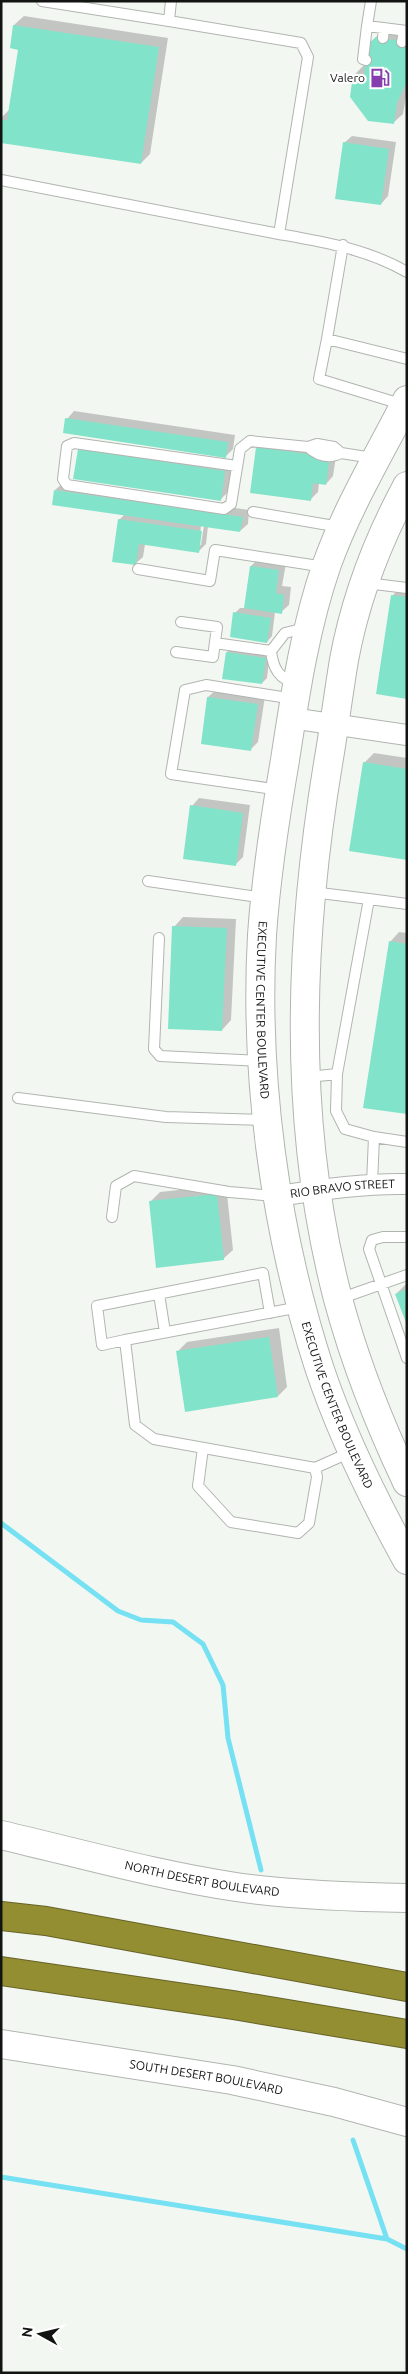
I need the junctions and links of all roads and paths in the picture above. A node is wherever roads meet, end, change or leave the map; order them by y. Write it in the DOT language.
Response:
graph roads {
  1 [pos="42,1"];
  2 [pos="171,1"];
  3 [pos="371,1"];
  4 [pos="169,20"];
  5 [pos="368,26"];
  6 [pos="406,31"];
  7 [pos="402,42"];
  8 [pos="366,60"];
  9 [pos="1,180"];
  10 [pos="279,234"];
  11 [pos="343,245"];
  12 [pos="407,272"];
  13 [pos="326,339"];
  14 [pos="407,359"];
  15 [pos="406,403"];
  16 [pos="374,458"];
  17 [pos="237,466"];
  18 [pos="407,486"];
  19 [pos="253,512"];
  20 [pos="341,527"];
  21 [pos="326,567"];
  22 [pos="138,569"];
  23 [pos="365,583"];
  24 [pos="407,588"];
  25 [pos="181,622"];
  26 [pos="308,632"];
  27 [pos="215,643"];
  28 [pos="176,652"];
  29 [pos="271,652"];
  30 [pos="295,700"];
  31 [pos="334,724"];
  32 [pos="407,735"];
  33 [pos="280,790"];
  34 [pos="148,881"];
  35 [pos="310,892"];
  36 [pos="266,898"];
  37 [pos="370,899"];
  38 [pos="407,904"];
  39 [pos="159,938"];
  40 [pos="263,1061"];
  41 [pos="337,1074"];
  42 [pos="305,1077"];
  43 [pos="18,1098"];
  44 [pos="268,1120"];
  45 [pos="374,1137"];
  46 [pos="407,1142"];
  47 [pos="372,1184"];
  48 [pos="407,1184"];
  49 [pos="316,1190"];
  50 [pos="279,1196"];
  51 [pos="112,1217"];
  52 [pos="407,1237"];
  53 [pos="407,1275"];
  54 [pos="382,1284"];
  55 [pos="159,1294"];
  56 [pos="338,1299"];
  57 [pos="302,1307"];
  58 [pos="270,1313"];
  59 [pos="165,1332"];
  60 [pos="125,1340"];
  61 [pos="407,1358"];
  62 [pos="203,1448"];
  63 [pos="354,1450"];
  64 [pos="315,1468"];
  65 [pos="402,1473"];
  66 [pos="366,1479"];
  67 [pos="407,1560"];
  68 [pos="1,1835"];
  69 [pos="407,1898"];
  70 [pos="1,1916"];
  71 [pos="1,1971"];
  72 [pos="407,1987"];
  73 [pos="407,2034"];
  74 [pos="1,2044"];
  75 [pos="407,2122"];
  1 -- 4 [label="lane"];
  2 -- 4 [label="lane"];
  3 -- 5 [label="lane"];
  4 -- 10 [label="lane"];
  5 -- 6 [label="lane"];
  5 -- 8 [label="lane"];
  6 -- 7 [label="lane"];
  9 -- 10 [label="lane"];
  10 -- 11 [label="lane"];
  11 -- 12 [label="lane"];
  11 -- 13 [label="lane"];
  13 -- 14 [label="lane"];
  13 -- 15 [label="lane"];
  15 -- 16 [label="main road, EXECUTIVE CENTER BOULEVARD"];
  16 -- 17 [label="lane"];
  16 -- 20 [label="main road, EXECUTIVE CENTER BOULEVARD"];
  17 -- 17 [label="lane"];
  18 -- 23 [label="main road"];
  19 -- 20 [label="lane"];
  20 -- 21 [label="main road, EXECUTIVE CENTER BOULEVARD"];
  21 -- 22 [label="lane"];
  21 -- 26 [label="main road, EXECUTIVE CENTER BOULEVARD"];
  23 -- 24 [label="lane"];
  23 -- 31 [label="main road"];
  25 -- 27 [label="lane"];
  26 -- 29 [label="lane"];
  26 -- 30 [label="main road, EXECUTIVE CENTER BOULEVARD"];
  27 -- 28 [label="lane"];
  27 -- 29 [label="lane"];
  29 -- 30 [label="lane"];
  30 -- 31 [label="street"];
  30 -- 33 [label="main road, EXECUTIVE CENTER BOULEVARD"];
  30 -- 33 [label="lane"];
  31 -- 32 [label="street"];
  31 -- 35 [label="main road"];
  33 -- 36 [label="main road, EXECUTIVE CENTER BOULEVARD"];
  34 -- 36 [label="lane"];
  35 -- 37 [label="lane"];
  35 -- 42 [label="main road"];
  36 -- 40 [label="main road, EXECUTIVE CENTER BOULEVARD"];
  37 -- 38 [label="lane"];
  37 -- 41 [label="lane"];
  39 -- 40 [label="lane"];
  40 -- 44 [label="main road, EXECUTIVE CENTER BOULEVARD"];
  41 -- 42 [label="lane"];
  41 -- 45 [label="lane"];
  42 -- 49 [label="main road"];
  43 -- 44 [label="lane"];
  44 -- 50 [label="main road, EXECUTIVE CENTER BOULEVARD"];
  45 -- 46 [label="lane"];
  45 -- 47 [label="lane"];
  47 -- 48 [label="street, RIO BRAVO STREET"];
  47 -- 49 [label="street, RIO BRAVO STREET"];
  49 -- 50 [label="street, RIO BRAVO STREET"];
  49 -- 56 [label="main road"];
  50 -- 51 [label="lane"];
  50 -- 57 [label="main road, EXECUTIVE CENTER BOULEVARD"];
  52 -- 54 [label="lane"];
  53 -- 54 [label="lane"];
  54 -- 56 [label="lane"];
  54 -- 61 [label="lane"];
  55 -- 58 [label="lane"];
  55 -- 59 [label="lane"];
  55 -- 60 [label="lane"];
  56 -- 65 [label="main road"];
  57 -- 58 [label="lane"];
  57 -- 63 [label="main road, EXECUTIVE CENTER BOULEVARD"];
  58 -- 59 [label="lane"];
  59 -- 60 [label="lane"];
  60 -- 62 [label="lane"];
  62 -- 64 [label="lane"];
  62 -- 64 [label="lane"];
  63 -- 64 [label="lane"];
  63 -- 66 [label="main road, EXECUTIVE CENTER BOULEVARD"];
  65 -- 66 [label="main road"];
  66 -- 67 [label="main road, EXECUTIVE CENTER BOULEVARD"];
  68 -- 69 [label="main road, NORTH DESERT BOULEVARD"];
  70 -- 72 [label="highway"];
  71 -- 73 [label="highway"];
  74 -- 75 [label="main road, SOUTH DESERT BOULEVARD"];
}
